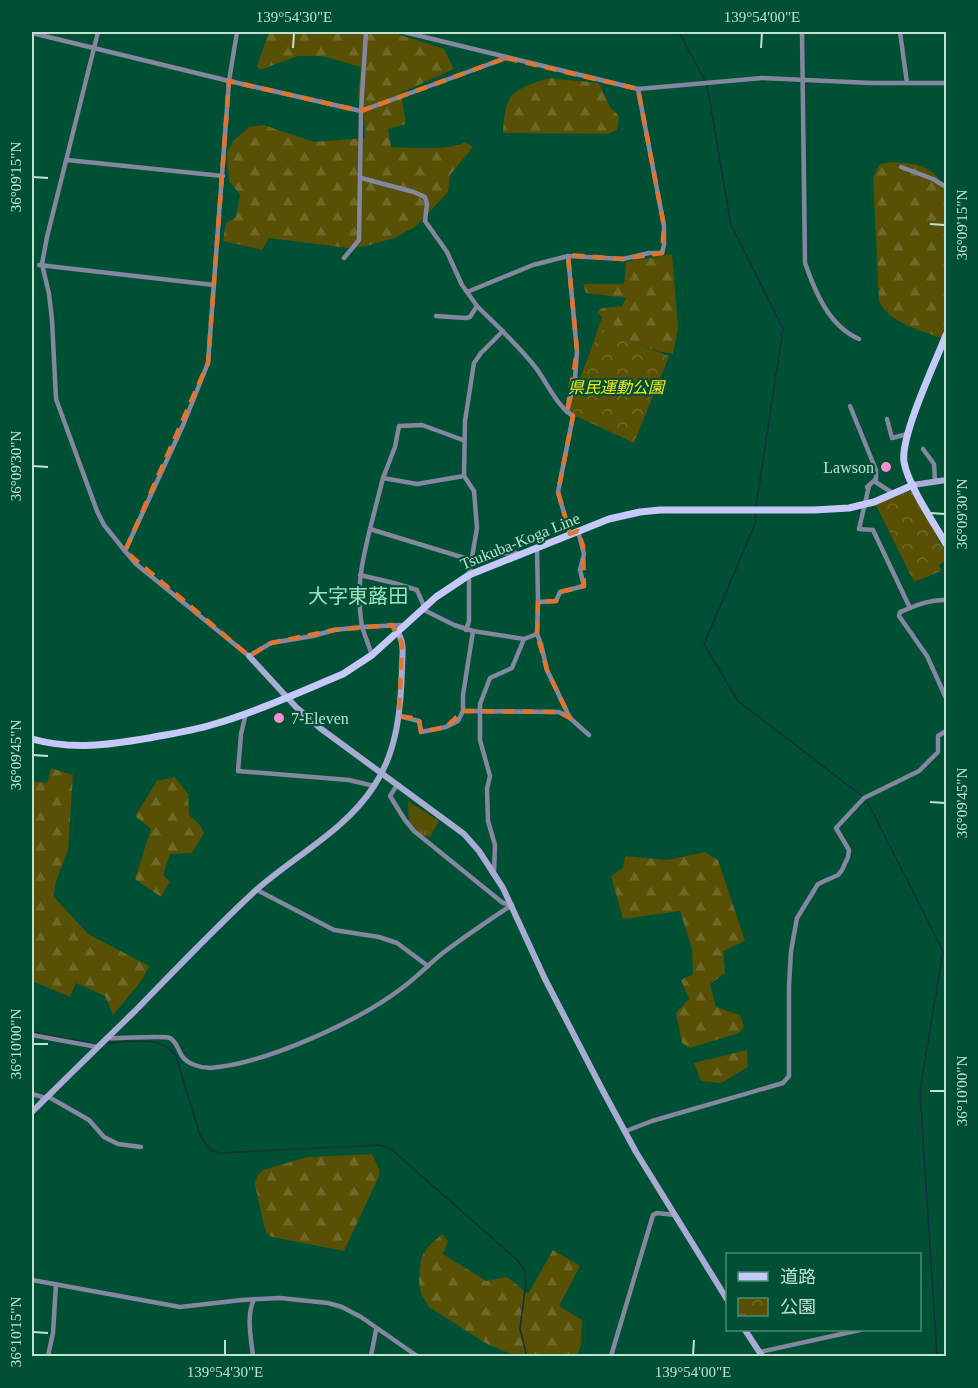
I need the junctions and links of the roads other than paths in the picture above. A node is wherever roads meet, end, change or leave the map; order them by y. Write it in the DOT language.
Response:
graph roads {
  1 [pos="98,32"];
  2 [pos="237,32"];
  3 [pos="366,32"];
  4 [pos="404,32"];
  5 [pos="802,32"];
  6 [pos="900,32"];
  7 [pos="32,33"];
  8 [pos="94,48"];
  9 [pos="506,57"];
  10 [pos="802,79"];
  11 [pos="229,81"];
  12 [pos="907,83"];
  13 [pos="945,83"];
  14 [pos="638,89"];
  15 [pos="361,111"];
  16 [pos="67,160"];
  17 [pos="900,167"];
  18 [pos="223,176"];
  19 [pos="360,178"];
  20 [pos="946,187"];
  21 [pos="568,256"];
  22 [pos="344,258"];
  23 [pos="41,264"];
  24 [pos="214,285"];
  25 [pos="467,291"];
  26 [pos="477,306"];
  27 [pos="436,316"];
  28 [pos="503,331"];
  29 [pos="946,335"];
  30 [pos="859,339"];
  31 [pos="850,406"];
  32 [pos="567,412"];
  33 [pos="887,419"];
  34 [pos="908,434"];
  35 [pos="464,440"];
  36 [pos="922,449"];
  37 [pos="464,476"];
  38 [pos="383,477"];
  39 [pos="946,480"];
  40 [pos="874,481"];
  41 [pos="935,481"];
  42 [pos="914,485"];
  43 [pos="894,494"];
  44 [pos="865,504"];
  45 [pos="370,529"];
  46 [pos="574,533"];
  47 [pos="946,544"];
  48 [pos="537,547"];
  49 [pos="125,551"];
  50 [pos="519,554"];
  51 [pos="471,560"];
  52 [pos="360,575"];
  53 [pos="469,575"];
  54 [pos="946,600"];
  55 [pos="538,602"];
  56 [pos="424,608"];
  57 [pos="910,608"];
  58 [pos="362,627"];
  59 [pos="404,627"];
  60 [pos="466,630"];
  61 [pos="473,631"];
  62 [pos="398,633"];
  63 [pos="537,634"];
  64 [pos="524,639"];
  65 [pos="249,656"];
  66 [pos="372,656"];
  67 [pos="287,696"];
  68 [pos="946,698"];
  69 [pos="463,711"];
  70 [pos="479,711"];
  71 [pos="246,713"];
  72 [pos="399,716"];
  73 [pos="570,718"];
  74 [pos="946,731"];
  75 [pos="589,735"];
  76 [pos="32,739"];
  77 [pos="381,774"];
  78 [pos="397,785"];
  79 [pos="374,786"];
  80 [pos="494,872"];
  81 [pos="257,890"];
  82 [pos="512,905"];
  83 [pos="428,966"];
  84 [pos="32,1035"];
  85 [pos="107,1038"];
  86 [pos="97,1047"];
  87 [pos="32,1095"];
  88 [pos="47,1097"];
  89 [pos="32,1112"];
  90 [pos="626,1131"];
  91 [pos="141,1147"];
  92 [pos="675,1215"];
  93 [pos="32,1280"];
  94 [pos="56,1284"];
  95 [pos="726,1298"];
  96 [pos="254,1299"];
  97 [pos="376,1330"];
  98 [pos="746,1331"];
  99 [pos="852,1331"];
  100 [pos="761,1354"];
  101 [pos="48,1356"];
  102 [pos="253,1356"];
  103 [pos="371,1356"];
  104 [pos="417,1356"];
  105 [pos="611,1356"];
  1 -- 8 [label="street"];
  2 -- 11 [label="street"];
  3 -- 15 [label="street"];
  4 -- 9 [label="street"];
  5 -- 10 [label="street"];
  6 -- 12 [label="street"];
  7 -- 8 [label="street"];
  8 -- 11 [label="street"];
  8 -- 16 [label="street"];
  9 -- 14 [label="street"];
  9 -- 15 [label="street"];
  10 -- 12 [label="street"];
  10 -- 14 [label="street"];
  10 -- 30 [label="street"];
  11 -- 15 [label="street"];
  11 -- 18 [label="street"];
  12 -- 13 [label="street"];
  14 -- 21 [label="street"];
  15 -- 19 [label="street"];
  16 -- 18 [label="street"];
  16 -- 23 [label="street"];
  17 -- 20 [label="street"];
  18 -- 24 [label="street"];
  19 -- 22 [label="street"];
  19 -- 25 [label="street"];
  21 -- 25 [label="street"];
  21 -- 32 [label="street"];
  23 -- 24 [label="street"];
  23 -- 49 [label="street"];
  24 -- 49 [label="street"];
  25 -- 26 [label="street"];
  26 -- 27 [label="street"];
  26 -- 28 [label="street"];
  28 -- 32 [label="street"];
  28 -- 35 [label="street"];
  29 -- 34 [label="main road"];
  31 -- 40 [label="street"];
  32 -- 46 [label="street"];
  33 -- 34 [label="street"];
  34 -- 42 [label="main road"];
  35 -- 37 [label="street"];
  35 -- 38 [label="street"];
  36 -- 41 [label="street"];
  37 -- 38 [label="street"];
  37 -- 51 [label="street"];
  38 -- 45 [label="street"];
  39 -- 41 [label="street"];
  40 -- 43 [label="street"];
  40 -- 44 [label="street"];
  41 -- 42 [label="street"];
  42 -- 43 [label="main road, Tsukuba-Koga Line"];
  42 -- 47 [label="main road"];
  43 -- 44 [label="main road, Tsukuba-Koga Line"];
  44 -- 46 [label="main road, Tsukuba-Koga Line"];
  44 -- 57 [label="street"];
  45 -- 51 [label="street"];
  45 -- 52 [label="street"];
  46 -- 48 [label="main road, Tsukuba-Koga Line"];
  46 -- 55 [label="street"];
  48 -- 50 [label="main road, Tsukuba-Koga Line"];
  48 -- 55 [label="street"];
  49 -- 65 [label="street"];
  50 -- 51 [label="street"];
  50 -- 53 [label="main road, Tsukuba-Koga Line"];
  51 -- 53 [label="street"];
  52 -- 56 [label="street"];
  52 -- 58 [label="street"];
  53 -- 56 [label="main road, Tsukuba-Koga Line"];
  53 -- 60 [label="street"];
  54 -- 57 [label="street"];
  55 -- 63 [label="street"];
  56 -- 59 [label="main road, Tsukuba-Koga Line"];
  56 -- 60 [label="street"];
  57 -- 68 [label="street"];
  58 -- 59 [label="street"];
  58 -- 65 [label="street"];
  58 -- 66 [label="street"];
  59 -- 62 [label="main road, Tsukuba-Koga Line"];
  60 -- 61 [label="street"];
  61 -- 64 [label="street"];
  61 -- 69 [label="street"];
  62 -- 66 [label="main road, Tsukuba-Koga Line"];
  62 -- 72 [label="street"];
  63 -- 64 [label="street"];
  63 -- 73 [label="street"];
  64 -- 70 [label="street"];
  65 -- 67 [label="street"];
  66 -- 67 [label="main road, Tsukuba-Koga Line"];
  67 -- 71 [label="main road, Tsukuba-Koga Line"];
  67 -- 77 [label="street"];
  69 -- 70 [label="street"];
  69 -- 72 [label="street"];
  70 -- 73 [label="street"];
  70 -- 80 [label="street"];
  71 -- 76 [label="main road, Tsukuba-Koga Line"];
  71 -- 79 [label="street"];
  72 -- 77 [label="street"];
  73 -- 75 [label="street"];
  74 -- 90 [label="street"];
  77 -- 78 [label="street"];
  77 -- 79 [label="street"];
  78 -- 80 [label="street"];
  78 -- 82 [label="street"];
  79 -- 81 [label="street"];
  80 -- 82 [label="street"];
  81 -- 83 [label="street"];
  81 -- 85 [label="street"];
  82 -- 83 [label="street"];
  82 -- 90 [label="street"];
  83 -- 85 [label="street"];
  84 -- 86 [label="street"];
  85 -- 86 [label="street"];
  86 -- 88 [label="street"];
  87 -- 88 [label="street"];
  88 -- 89 [label="street"];
  88 -- 91 [label="street"];
  90 -- 92 [label="street"];
  92 -- 95 [label="street"];
  92 -- 105 [label="street"];
  93 -- 94 [label="street"];
  94 -- 96 [label="street"];
  94 -- 101 [label="street"];
  96 -- 97 [label="street"];
  96 -- 102 [label="street"];
  97 -- 103 [label="street"];
  97 -- 104 [label="street"];
  98 -- 100 [label="street"];
  99 -- 100 [label="street"];
}
